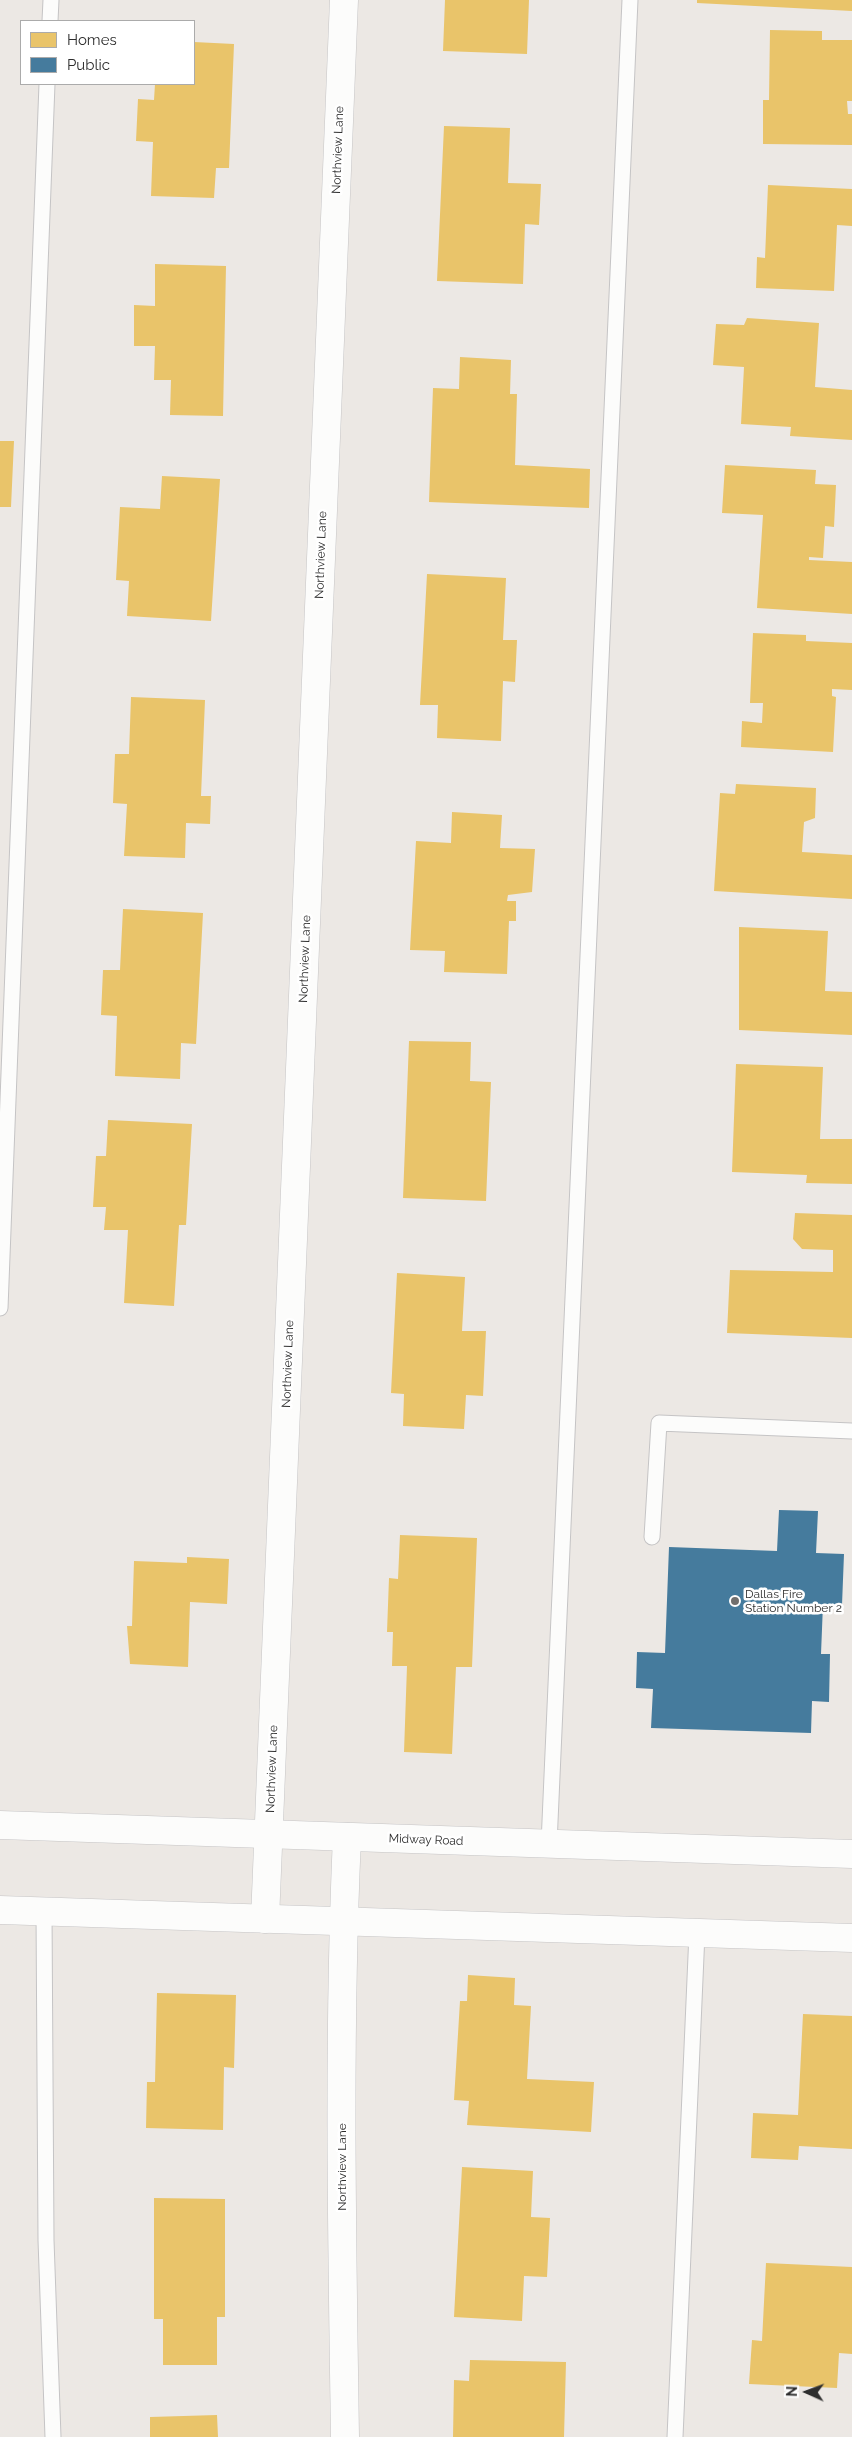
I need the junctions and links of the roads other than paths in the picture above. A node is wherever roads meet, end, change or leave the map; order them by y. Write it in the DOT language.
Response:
graph roads {
  1 [pos="51,0"];
  2 [pos="344,0"];
  3 [pos="630,0"];
  4 [pos="50,20"];
  5 [pos="48,85"];
  6 [pos="0,1308"];
  7 [pos="852,1431"];
  8 [pos="652,1537"];
  9 [pos="0,1825"];
  10 [pos="269,1835"];
  11 [pos="347,1837"];
  12 [pos="549,1844"];
  13 [pos="852,1854"];
  14 [pos="0,1910"];
  15 [pos="44,1912"];
  16 [pos="265,1919"];
  17 [pos="343,1921"];
  18 [pos="697,1933"];
  19 [pos="852,1938"];
  20 [pos="53,2437"];
  21 [pos="345,2437"];
  22 [pos="675,2437"];
  1 -- 4 [label="lane"];
  2 -- 10 [label="street, Northview Lane"];
  3 -- 12 [label="lane"];
  5 -- 6 [label="lane"];
  7 -- 8 [label="lane"];
  9 -- 10 [label="street, Midway Road"];
  10 -- 11 [label="street, Midway Road"];
  10 -- 16 [label="street, Northview Lane"];
  11 -- 12 [label="street, Midway Road"];
  11 -- 17 [label="street, Northview Lane"];
  12 -- 13 [label="street, Midway Road"];
  14 -- 15 [label="street"];
  15 -- 16 [label="street"];
  15 -- 20 [label="lane"];
  16 -- 17 [label="street"];
  17 -- 18 [label="street"];
  17 -- 21 [label="street, Northview Lane"];
  18 -- 19 [label="street"];
  18 -- 22 [label="lane"];
}
